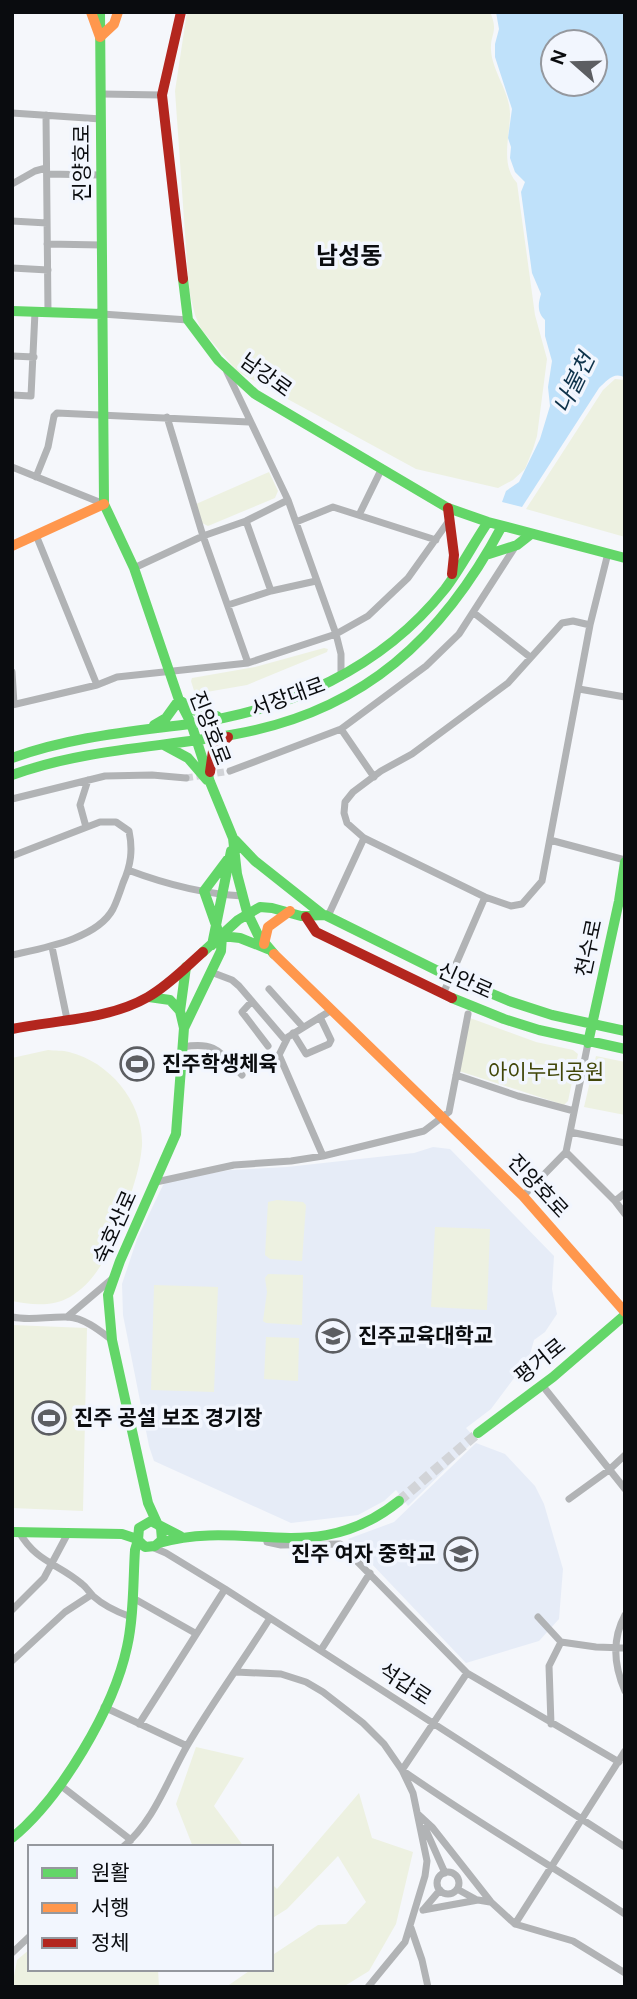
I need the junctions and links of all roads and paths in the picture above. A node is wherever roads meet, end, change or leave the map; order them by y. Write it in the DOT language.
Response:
graph roads {
  1 [pos="90,12"];
  2 [pos="100,12"];
  3 [pos="118,12"];
  4 [pos="180,12"];
  5 [pos="100,37"];
  6 [pos="101,94"];
  7 [pos="162,95"];
  8 [pos="12,113"];
  9 [pos="46,115"];
  10 [pos="101,119"];
  11 [pos="46,171"];
  12 [pos="101,175"];
  13 [pos="12,184"];
  14 [pos="12,221"];
  15 [pos="47,223"];
  16 [pos="47,244"];
  17 [pos="102,245"];
  18 [pos="12,268"];
  19 [pos="48,270"];
  20 [pos="12,311"];
  21 [pos="35,312"];
  22 [pos="48,312"];
  23 [pos="102,314"];
  24 [pos="188,320"];
  25 [pos="12,356"];
  26 [pos="34,357"];
  27 [pos="227,372"];
  28 [pos="12,395"];
  29 [pos="103,414"];
  30 [pos="167,417"];
  31 [pos="249,422"];
  32 [pos="12,467"];
  33 [pos="382,468"];
  34 [pos="36,477"];
  35 [pos="288,500"];
  36 [pos="104,504"];
  37 [pos="449,508"];
  38 [pos="359,515"];
  39 [pos="246,521"];
  40 [pos="296,522"];
  41 [pos="448,522"];
  42 [pos="488,522"];
  43 [pos="502,526"];
  44 [pos="531,534"];
  45 [pos="36,535"];
  46 [pos="204,536"];
  47 [pos="436,540"];
  48 [pos="517,545"];
  49 [pos="12,546"];
  50 [pos="608,553"];
  51 [pos="489,554"];
  52 [pos="624,558"];
  53 [pos="134,568"];
  54 [pos="450,580"];
  55 [pos="316,581"];
  56 [pos="271,591"];
  57 [pos="228,605"];
  58 [pos="474,613"];
  59 [pos="590,625"];
  60 [pos="336,634"];
  61 [pos="530,657"];
  62 [pos="248,663"];
  63 [pos="169,671"];
  64 [pos="12,672"];
  65 [pos="342,679"];
  66 [pos="97,685"];
  67 [pos="579,689"];
  68 [pos="625,697"];
  69 [pos="179,700"];
  70 [pos="13,705"];
  71 [pos="227,717"];
  72 [pos="191,723"];
  73 [pos="150,727"];
  74 [pos="341,729"];
  75 [pos="231,735"];
  76 [pos="196,739"];
  77 [pos="162,744"];
  78 [pos="12,758"];
  79 [pos="230,771"];
  80 [pos="12,775"];
  81 [pos="374,777"];
  82 [pos="186,778"];
  83 [pos="88,780"];
  84 [pos="211,785"];
  85 [pos="12,799"];
  86 [pos="86,827"];
  87 [pos="233,838"];
  88 [pos="364,838"];
  89 [pos="550,840"];
  90 [pos="12,856"];
  91 [pos="230,857"];
  92 [pos="625,861"];
  93 [pos="128,870"];
  94 [pos="204,891"];
  95 [pos="223,895"];
  96 [pos="243,896"];
  97 [pos="485,897"];
  98 [pos="290,911"];
  99 [pos="247,912"];
  100 [pos="325,915"];
  101 [pos="306,916"];
  102 [pos="219,932"];
  103 [pos="266,946"];
  104 [pos="52,947"];
  105 [pos="12,955"];
  106 [pos="186,967"];
  107 [pos="211,972"];
  108 [pos="451,976"];
  109 [pos="269,989"];
  110 [pos="443,994"];
  111 [pos="149,997"];
  112 [pos="252,1001"];
  113 [pos="330,1011"];
  114 [pos="180,1012"];
  115 [pos="468,1014"];
  116 [pos="320,1017"];
  117 [pos="66,1019"];
  118 [pos="592,1024"];
  119 [pos="303,1027"];
  120 [pos="184,1028"];
  121 [pos="12,1029"];
  122 [pos="625,1031"];
  123 [pos="293,1033"];
  124 [pos="286,1041"];
  125 [pos="588,1043"];
  126 [pos="268,1046"];
  127 [pos="183,1047"];
  128 [pos="625,1049"];
  129 [pos="242,1075"];
  130 [pos="456,1075"];
  131 [pos="574,1111"];
  132 [pos="443,1118"];
  133 [pos="570,1132"];
  134 [pos="625,1143"];
  135 [pos="566,1152"];
  136 [pos="323,1156"];
  137 [pos="156,1182"];
  138 [pos="625,1193"];
  139 [pos="523,1196"];
  140 [pos="615,1201"];
  141 [pos="625,1214"];
  142 [pos="113,1279"];
  143 [pos="625,1314"];
  144 [pos="12,1317"];
  145 [pos="68,1317"];
  146 [pos="112,1340"];
  147 [pos="542,1385"];
  148 [pos="478,1433"];
  149 [pos="625,1455"];
  150 [pos="608,1470"];
  151 [pos="625,1489"];
  152 [pos="569,1499"];
  153 [pos="398,1501"];
  154 [pos="148,1503"];
  155 [pos="142,1524"];
  156 [pos="160,1526"];
  157 [pos="16,1532"];
  158 [pos="68,1533"];
  159 [pos="122,1535"];
  160 [pos="180,1536"];
  161 [pos="250,1538"];
  162 [pos="138,1539"];
  163 [pos="157,1547"];
  164 [pos="136,1557"];
  165 [pos="52,1566"];
  166 [pos="370,1573"];
  167 [pos="225,1589"];
  168 [pos="91,1595"];
  169 [pos="133,1598"];
  170 [pos="12,1609"];
  171 [pos="625,1615"];
  172 [pos="538,1617"];
  173 [pos="131,1618"];
  174 [pos="270,1618"];
  175 [pos="195,1633"];
  176 [pos="561,1642"];
  177 [pos="625,1647"];
  178 [pos="616,1649"];
  179 [pos="321,1650"];
  180 [pos="12,1661"];
  181 [pos="236,1672"];
  182 [pos="467,1673"];
  183 [pos="625,1691"];
  184 [pos="104,1707"];
  185 [pos="139,1724"];
  186 [pos="435,1724"];
  187 [pos="551,1724"];
  188 [pos="187,1746"];
  189 [pos="625,1751"];
  190 [pos="619,1762"];
  191 [pos="402,1770"];
  192 [pos="60,1785"];
  193 [pos="419,1814"];
  194 [pos="582,1819"];
  195 [pos="12,1838"];
  196 [pos="131,1840"];
  197 [pos="125,1845"];
  198 [pos="625,1847"];
  199 [pos="552,1865"];
  200 [pos="445,1873"];
  201 [pos="457,1889"];
  202 [pos="440,1890"];
  203 [pos="478,1900"];
  204 [pos="491,1902"];
  205 [pos="423,1910"];
  206 [pos="625,1914"];
  207 [pos="515,1924"];
  208 [pos="410,1928"];
  209 [pos="28,1938"];
  210 [pos="12,1953"];
  211 [pos="625,1973"];
  212 [pos="368,1987"];
  213 [pos="428,1987"];
  1 -- 5 [label="street"];
  2 -- 5 [label="street, 진양호로"];
  3 -- 5 [label="street"];
  4 -- 7 [label="street"];
  5 -- 6 [label="street, 진양호로"];
  6 -- 7 [label="street"];
  6 -- 10 [label="street, 진양호로"];
  7 -- 24 [label="street"];
  8 -- 9 [label="street"];
  9 -- 10 [label="street"];
  9 -- 11 [label="street"];
  10 -- 12 [label="street, 진양호로"];
  11 -- 12 [label="street"];
  11 -- 13 [label="street"];
  11 -- 15 [label="street"];
  12 -- 17 [label="street, 진양호로"];
  14 -- 15 [label="street"];
  15 -- 16 [label="street"];
  16 -- 17 [label="street"];
  16 -- 19 [label="street"];
  17 -- 23 [label="street, 진양호로"];
  18 -- 19 [label="street"];
  19 -- 22 [label="street"];
  20 -- 21 [label="street"];
  21 -- 22 [label="street"];
  21 -- 26 [label="street"];
  22 -- 23 [label="street"];
  23 -- 24 [label="street"];
  23 -- 29 [label="street, 진양호로"];
  24 -- 27 [label="street, 남강로"];
  25 -- 26 [label="street"];
  26 -- 28 [label="street"];
  27 -- 31 [label="street"];
  27 -- 33 [label="street, 남강로"];
  29 -- 30 [label="street"];
  29 -- 34 [label="street"];
  29 -- 36 [label="street, 진양호로"];
  30 -- 31 [label="street"];
  30 -- 46 [label="street"];
  31 -- 35 [label="street"];
  32 -- 34 [label="street"];
  33 -- 37 [label="street, 남강로"];
  33 -- 38 [label="street"];
  34 -- 36 [label="street"];
  35 -- 39 [label="street"];
  35 -- 40 [label="street"];
  36 -- 45 [label="street"];
  36 -- 53 [label="street, 진양호로"];
  37 -- 41 [label="street"];
  37 -- 42 [label="street, 남강로"];
  38 -- 40 [label="street"];
  38 -- 47 [label="street"];
  39 -- 46 [label="street"];
  39 -- 56 [label="street"];
  40 -- 55 [label="street"];
  41 -- 47 [label="street"];
  41 -- 54 [label="street"];
  42 -- 43 [label="street, 남강로"];
  42 -- 54 [label="street, 서장대로"];
  43 -- 44 [label="street, 남강로"];
  43 -- 51 [label="street, 서장대로"];
  44 -- 48 [label="street"];
  44 -- 50 [label="street, 남강로"];
  45 -- 49 [label="street"];
  45 -- 66 [label="street"];
  46 -- 53 [label="street"];
  46 -- 57 [label="street"];
  47 -- 60 [label="street"];
  48 -- 51 [label="street"];
  48 -- 58 [label="street"];
  50 -- 52 [label="street, 남강로"];
  50 -- 59 [label="street"];
  51 -- 75 [label="street, 서장대로"];
  53 -- 63 [label="street, 진양호로"];
  54 -- 65 [label="street, 서장대로"];
  55 -- 56 [label="street"];
  55 -- 60 [label="street"];
  56 -- 57 [label="street"];
  57 -- 62 [label="street"];
  58 -- 61 [label="street"];
  58 -- 74 [label="street"];
  59 -- 61 [label="street"];
  59 -- 67 [label="street"];
  60 -- 62 [label="street"];
  60 -- 65 [label="street"];
  61 -- 81 [label="street"];
  62 -- 63 [label="street"];
  63 -- 66 [label="street"];
  63 -- 69 [label="street, 진양호로"];
  64 -- 70 [label="street"];
  65 -- 71 [label="street, 서장대로"];
  66 -- 70 [label="street"];
  67 -- 68 [label="street"];
  67 -- 89 [label="street"];
  69 -- 71 [label="street"];
  69 -- 72 [label="street, 진양호로"];
  69 -- 73 [label="street"];
  71 -- 72 [label="street, 서장대로"];
  72 -- 73 [label="street, 서장대로"];
  72 -- 76 [label="street, 진양호로"];
  73 -- 78 [label="street, 서장대로"];
  74 -- 79 [label="street, 진양호로"];
  74 -- 81 [label="street"];
  75 -- 76 [label="street, 서장대로"];
  75 -- 84 [label="street"];
  76 -- 77 [label="street, 서장대로"];
  76 -- 84 [label="street, 진양호로"];
  77 -- 80 [label="street, 서장대로"];
  77 -- 84 [label="street"];
  81 -- 88 [label="street"];
  82 -- 83 [label="street, 진양호로"];
  83 -- 85 [label="street, 진양호로"];
  83 -- 86 [label="street"];
  84 -- 87 [label="street, 진양호로"];
  86 -- 90 [label="street"];
  86 -- 93 [label="street"];
  87 -- 91 [label="street"];
  87 -- 96 [label="street, 진양호로"];
  87 -- 100 [label="street"];
  88 -- 97 [label="street"];
  88 -- 100 [label="street"];
  89 -- 92 [label="street"];
  89 -- 97 [label="street"];
  91 -- 94 [label="street"];
  91 -- 95 [label="street"];
  92 -- 118 [label="street, 천수로"];
  93 -- 94 [label="street"];
  93 -- 104 [label="street"];
  94 -- 95 [label="street"];
  94 -- 102 [label="street"];
  95 -- 96 [label="street"];
  95 -- 102 [label="street"];
  96 -- 99 [label="street, 진양호로"];
  97 -- 108 [label="street"];
  98 -- 99 [label="street, 신안로"];
  98 -- 101 [label="street, 신안로"];
  98 -- 103 [label="street"];
  99 -- 102 [label="street"];
  99 -- 103 [label="street, 진양호로"];
  100 -- 101 [label="street, 신안로"];
  100 -- 108 [label="street, 신안로"];
  101 -- 110 [label="street, 신안로"];
  102 -- 103 [label="street"];
  102 -- 106 [label="street"];
  102 -- 107 [label="street"];
  103 -- 113 [label="street, 진양호로"];
  104 -- 105 [label="street"];
  104 -- 117 [label="street"];
  106 -- 111 [label="street"];
  106 -- 114 [label="street, 숙호산로"];
  107 -- 112 [label="street"];
  107 -- 120 [label="street"];
  108 -- 110 [label="street"];
  108 -- 118 [label="street, 신안로"];
  109 -- 119 [label="street"];
  110 -- 125 [label="street, 신안로"];
  111 -- 114 [label="street"];
  111 -- 117 [label="street"];
  112 -- 124 [label="street"];
  112 -- 126 [label="street"];
  113 -- 116 [label="street"];
  113 -- 132 [label="street, 진양호로"];
  114 -- 120 [label="street, 숙호산로"];
  115 -- 130 [label="street"];
  116 -- 119 [label="street"];
  116 -- 123 [label="street"];
  117 -- 121 [label="street"];
  118 -- 122 [label="street, 신안로"];
  118 -- 125 [label="street, 천수로"];
  119 -- 123 [label="street"];
  120 -- 127 [label="street, 숙호산로"];
  123 -- 124 [label="street"];
  124 -- 136 [label="street"];
  125 -- 128 [label="street, 신안로"];
  125 -- 131 [label="street"];
  127 -- 129 [label="street"];
  127 -- 137 [label="street, 숙호산로"];
  130 -- 131 [label="street"];
  130 -- 132 [label="street"];
  131 -- 133 [label="street"];
  132 -- 136 [label="street"];
  132 -- 139 [label="street, 진양호로"];
  133 -- 134 [label="street"];
  133 -- 135 [label="street"];
  135 -- 139 [label="street"];
  135 -- 140 [label="street"];
  136 -- 137 [label="street"];
  137 -- 142 [label="street, 숙호산로"];
  138 -- 140 [label="street"];
  139 -- 143 [label="street, 진양호로"];
  140 -- 141 [label="street"];
  142 -- 145 [label="street"];
  142 -- 146 [label="street, 숙호산로"];
  143 -- 147 [label="street, 평거로"];
  144 -- 145 [label="street"];
  145 -- 146 [label="street"];
  146 -- 154 [label="street, 숙호산로"];
  147 -- 148 [label="street, 평거로"];
  147 -- 150 [label="street"];
  149 -- 150 [label="street"];
  150 -- 151 [label="street"];
  150 -- 152 [label="street"];
  153 -- 161 [label="street"];
  154 -- 155 [label="street"];
  154 -- 156 [label="street, 숙호산로"];
  155 -- 156 [label="street"];
  155 -- 159 [label="street"];
  155 -- 162 [label="street"];
  156 -- 160 [label="street"];
  156 -- 163 [label="street"];
  157 -- 158 [label="street"];
  157 -- 165 [label="street"];
  158 -- 159 [label="street"];
  158 -- 165 [label="street"];
  159 -- 162 [label="street"];
  160 -- 161 [label="street"];
  160 -- 163 [label="street"];
  161 -- 166 [label="street"];
  162 -- 163 [label="street"];
  162 -- 164 [label="street"];
  163 -- 164 [label="street"];
  163 -- 167 [label="street, 석갑로"];
  164 -- 169 [label="street"];
  165 -- 168 [label="street"];
  165 -- 170 [label="street"];
  166 -- 179 [label="street"];
  166 -- 182 [label="street"];
  167 -- 174 [label="street, 석갑로"];
  167 -- 175 [label="street"];
  168 -- 173 [label="street"];
  168 -- 180 [label="street"];
  169 -- 173 [label="street"];
  169 -- 175 [label="street"];
  171 -- 178 [label="street"];
  172 -- 176 [label="street"];
  173 -- 184 [label="street"];
  174 -- 179 [label="street, 석갑로"];
  174 -- 181 [label="street"];
  175 -- 185 [label="street"];
  176 -- 178 [label="street"];
  176 -- 187 [label="street"];
  177 -- 178 [label="street"];
  178 -- 183 [label="street"];
  179 -- 186 [label="street, 석갑로"];
  181 -- 188 [label="street"];
  181 -- 191 [label="street"];
  182 -- 186 [label="street"];
  182 -- 187 [label="street"];
  184 -- 185 [label="street"];
  184 -- 192 [label="street"];
  185 -- 188 [label="street"];
  186 -- 191 [label="street"];
  186 -- 194 [label="street, 석갑로"];
  187 -- 190 [label="street"];
  188 -- 196 [label="street"];
  189 -- 190 [label="street"];
  190 -- 194 [label="street"];
  191 -- 193 [label="street"];
  191 -- 199 [label="street"];
  192 -- 195 [label="street"];
  192 -- 196 [label="street"];
  193 -- 200 [label="street"];
  193 -- 204 [label="street"];
  193 -- 208 [label="street"];
  194 -- 198 [label="street, 석갑로"];
  194 -- 199 [label="street"];
  196 -- 197 [label="street"];
  199 -- 206 [label="street"];
  199 -- 207 [label="street"];
  200 -- 201 [label="street"];
  200 -- 202 [label="street"];
  201 -- 202 [label="street"];
  201 -- 203 [label="street"];
  202 -- 205 [label="street"];
  203 -- 204 [label="street"];
  203 -- 205 [label="street"];
  204 -- 207 [label="street"];
  205 -- 208 [label="street"];
  207 -- 211 [label="street"];
  208 -- 212 [label="street"];
  208 -- 213 [label="street"];
  209 -- 210 [label="street"];
}
